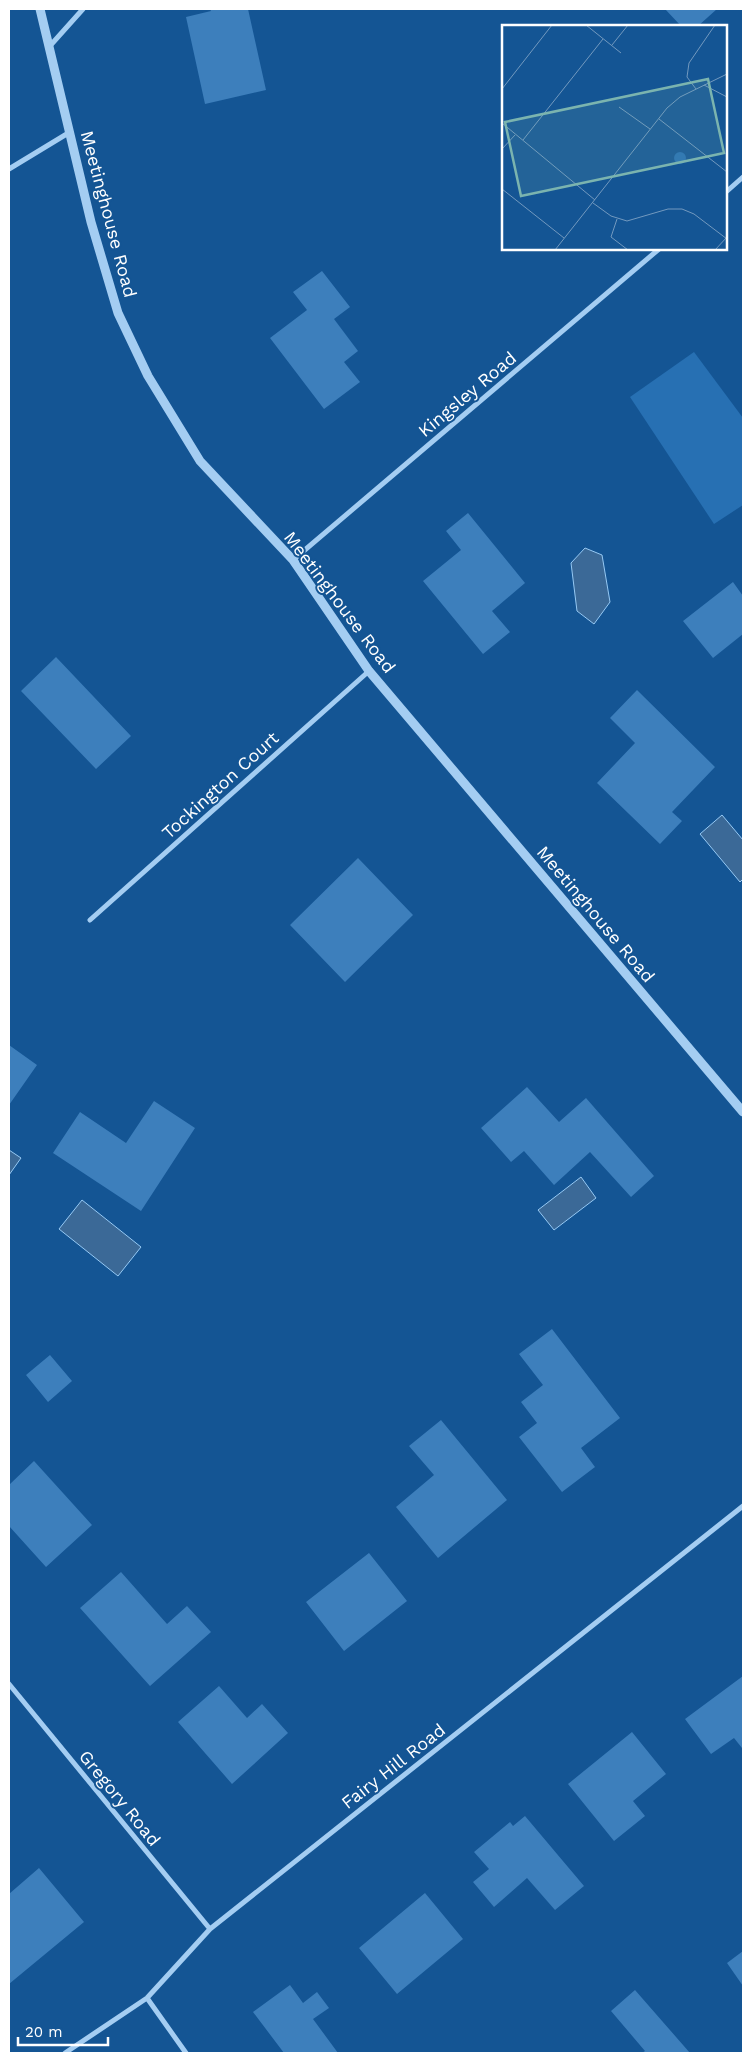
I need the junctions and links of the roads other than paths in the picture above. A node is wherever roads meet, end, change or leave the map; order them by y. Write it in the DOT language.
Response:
graph roads {
  1 [pos="40,9"];
  2 [pos="83,9"];
  3 [pos="49,47"];
  4 [pos="71,132"];
  5 [pos="9,169"];
  6 [pos="743,177"];
  7 [pos="727,191"];
  8 [pos="658,250"];
  9 [pos="293,560"];
  10 [pos="369,671"];
  11 [pos="90,920"];
  12 [pos="743,1112"];
  13 [pos="743,1506"];
  14 [pos="9,1684"];
  15 [pos="210,1929"];
  16 [pos="147,1998"];
  17 [pos="65,2053"];
  18 [pos="186,2053"];
  1 -- 3 [label="street, Meetinghouse Road"];
  2 -- 3 [label="street"];
  3 -- 4 [label="street, Meetinghouse Road"];
  4 -- 5 [label="street"];
  4 -- 9 [label="street, Meetinghouse Road"];
  6 -- 7 [label="street"];
  8 -- 9 [label="street, Kingsley Road"];
  9 -- 10 [label="street, Meetinghouse Road"];
  10 -- 11 [label="street, Tockington Court"];
  10 -- 12 [label="street, Meetinghouse Road"];
  13 -- 15 [label="street, Fairy Hill Road"];
  14 -- 15 [label="street, Gregory Road"];
  15 -- 16 [label="street, Fairy Hill Road"];
  16 -- 17 [label="street, Fairy Hill Road"];
  16 -- 18 [label="street"];
}
